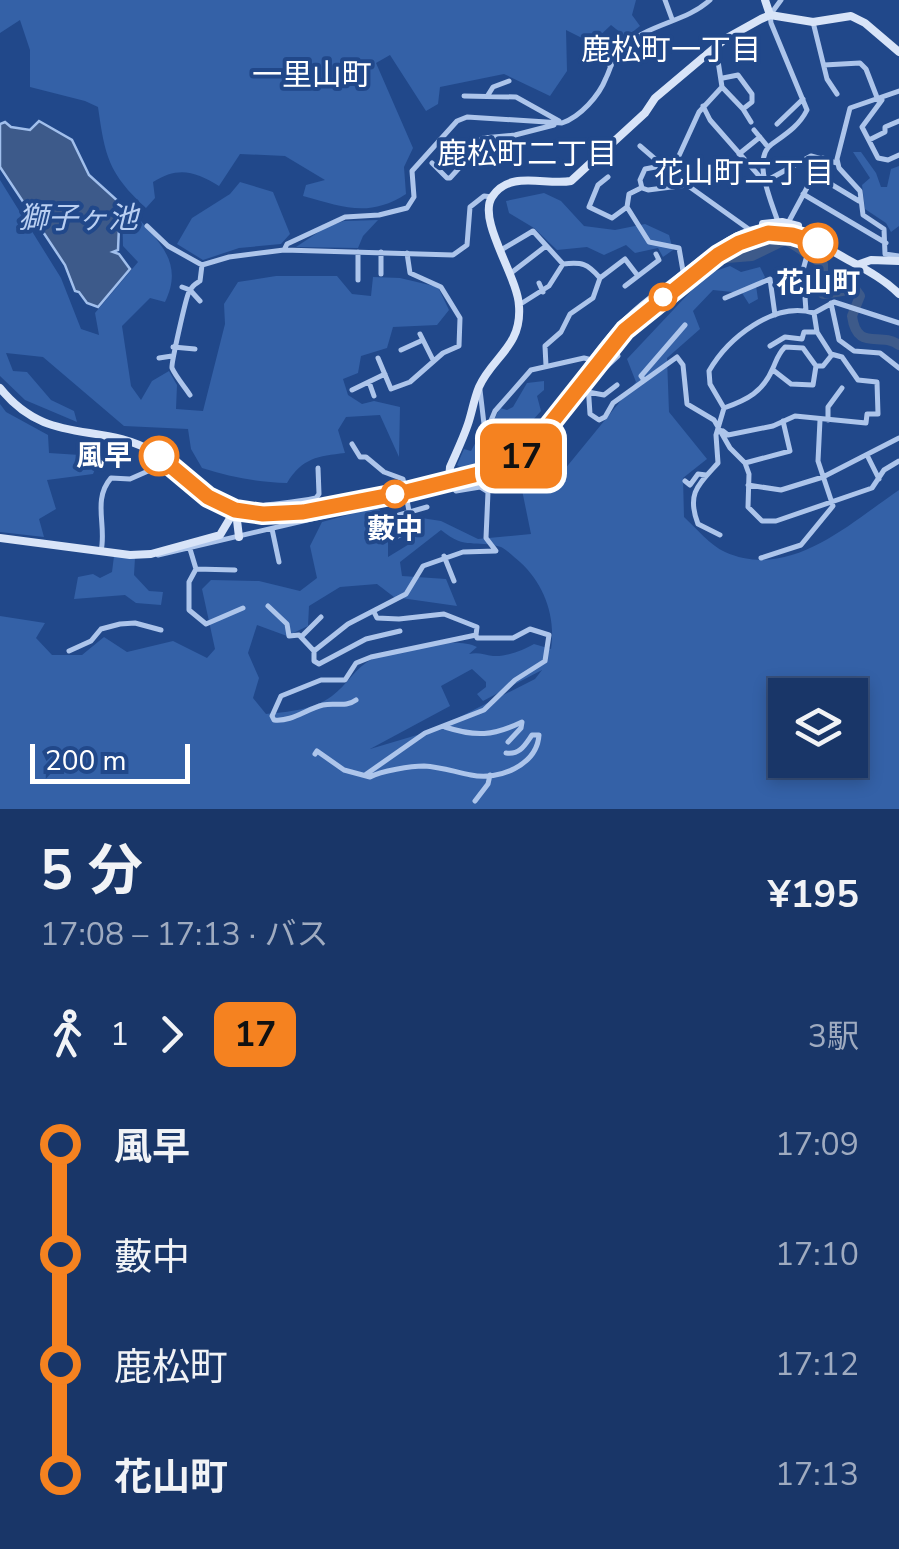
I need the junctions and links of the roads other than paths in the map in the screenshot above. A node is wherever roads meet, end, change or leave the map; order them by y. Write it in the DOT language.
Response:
graph roads {
  1 [pos="665,0"];
  2 [pos="710,0"];
  3 [pos="764,0"];
  4 [pos="781,0"];
  5 [pos="770,16"];
  6 [pos="672,19"];
  7 [pos="813,22"];
  8 [pos="585,45"];
  9 [pos="716,48"];
  10 [pos="899,52"];
  11 [pos="824,65"];
  12 [pos="611,66"];
  13 [pos="723,78"];
  14 [pos="510,81"];
  15 [pos="722,87"];
  16 [pos="899,91"];
  17 [pos="836,94"];
  18 [pos="488,95"];
  19 [pos="464,96"];
  20 [pos="803,99"];
  21 [pos="881,99"];
  22 [pos="703,106"];
  23 [pos="743,109"];
  24 [pos="899,121"];
  25 [pos="751,122"];
  26 [pos="562,123"];
  27 [pos="777,124"];
  28 [pos="754,130"];
  29 [pos="760,137"];
  30 [pos="869,140"];
  31 [pos="640,146"];
  32 [pos="768,146"];
  33 [pos="739,154"];
  34 [pos="899,154"];
  35 [pos="823,158"];
  36 [pos="432,163"];
  37 [pos="838,163"];
  38 [pos="662,166"];
  39 [pos="814,174"];
  40 [pos="608,177"];
  41 [pos="767,183"];
  42 [pos="642,188"];
  43 [pos="803,194"];
  44 [pos="492,197"];
  45 [pos="860,202"];
  46 [pos="627,208"];
  47 [pos="783,222"];
  48 [pos="147,226"];
  49 [pos="752,234"];
  50 [pos="814,239"];
  51 [pos="886,243"];
  52 [pos="546,246"];
  53 [pos="284,250"];
  54 [pos="501,250"];
  55 [pos="358,252"];
  56 [pos="381,252"];
  57 [pos="407,253"];
  58 [pos="656,254"];
  59 [pos="899,258"];
  60 [pos="806,259"];
  61 [pos="202,264"];
  62 [pos="562,264"];
  63 [pos="856,265"];
  64 [pos="511,272"];
  65 [pos="381,274"];
  66 [pos="684,274"];
  67 [pos="638,276"];
  68 [pos="600,278"];
  69 [pos="358,280"];
  70 [pos="200,281"];
  71 [pos="209,282"];
  72 [pos="538,282"];
  73 [pos="625,286"];
  74 [pos="186,288"];
  75 [pos="543,292"];
  76 [pos="899,294"];
  77 [pos="725,298"];
  78 [pos="200,301"];
  79 [pos="833,303"];
  80 [pos="520,305"];
  81 [pos="806,311"];
  82 [pos="814,313"];
  83 [pos="775,315"];
  84 [pos="899,323"];
  85 [pos="685,325"];
  86 [pos="816,332"];
  87 [pos="612,344"];
  88 [pos="770,346"];
  89 [pos="173,348"];
  90 [pos="195,349"];
  91 [pos="401,350"];
  92 [pos="831,354"];
  93 [pos="172,356"];
  94 [pos="159,358"];
  95 [pos="378,358"];
  96 [pos="433,360"];
  97 [pos="592,360"];
  98 [pos="546,366"];
  99 [pos="816,366"];
  100 [pos="899,368"];
  101 [pos="773,370"];
  102 [pos="385,374"];
  103 [pos="644,380"];
  104 [pos="368,382"];
  105 [pos="480,384"];
  106 [pos="617,386"];
  107 [pos="0,388"];
  108 [pos="842,388"];
  109 [pos="352,390"];
  110 [pos="588,392"];
  111 [pos="190,395"];
  112 [pos="374,396"];
  113 [pos="724,408"];
  114 [pos="824,419"];
  115 [pos="783,420"];
  116 [pos="720,429"];
  117 [pos="899,438"];
  118 [pos="352,444"];
  119 [pos="867,455"];
  120 [pos="899,462"];
  121 [pos="744,464"];
  122 [pos="156,468"];
  123 [pos="318,468"];
  124 [pos="706,475"];
  125 [pos="823,477"];
  126 [pos="879,479"];
  127 [pos="450,481"];
  128 [pos="685,481"];
  129 [pos="748,485"];
  130 [pos="406,492"];
  131 [pos="354,501"];
  132 [pos="832,502"];
  133 [pos="427,507"];
  134 [pos="235,510"];
  135 [pos="409,511"];
  136 [pos="263,514"];
  137 [pos="272,529"];
  138 [pos="720,536"];
  139 [pos="239,537"];
  140 [pos="0,538"];
  141 [pos="394,538"];
  142 [pos="190,549"];
  143 [pos="100,552"];
  144 [pos="151,554"];
  145 [pos="444,556"];
  146 [pos="760,558"];
  147 [pos="280,562"];
  148 [pos="196,569"];
  149 [pos="235,570"];
  150 [pos="454,581"];
  151 [pos="268,606"];
  152 [pos="243,608"];
  153 [pos="374,612"];
  154 [pos="321,617"];
  155 [pos="160,630"];
  156 [pos="400,631"];
  157 [pos="476,636"];
  158 [pos="301,637"];
  159 [pos="314,650"];
  160 [pos="68,651"];
  161 [pos="356,700"];
  162 [pos="442,726"];
  163 [pos="508,742"];
  164 [pos="506,753"];
  165 [pos="314,754"];
  166 [pos="365,774"];
  167 [pos="490,775"];
  168 [pos="475,801"];
  1 -- 6 [label="street"];
  2 -- 6 [label="street"];
  3 -- 5 [label="street"];
  4 -- 5 [label="street"];
  5 -- 7 [label="street"];
  5 -- 9 [label="street"];
  5 -- 20 [label="street"];
  6 -- 12 [label="street"];
  7 -- 10 [label="street"];
  7 -- 11 [label="street"];
  8 -- 12 [label="street"];
  9 -- 13 [label="street"];
  9 -- 44 [label="street"];
  11 -- 17 [label="street"];
  11 -- 21 [label="street"];
  12 -- 26 [label="street"];
  13 -- 15 [label="street"];
  13 -- 23 [label="street"];
  14 -- 18 [label="street"];
  15 -- 22 [label="street"];
  15 -- 23 [label="street"];
  16 -- 21 [label="street"];
  18 -- 19 [label="street"];
  18 -- 26 [label="street"];
  20 -- 27 [label="street"];
  20 -- 32 [label="street"];
  21 -- 30 [label="street"];
  21 -- 37 [label="street"];
  22 -- 33 [label="street"];
  22 -- 38 [label="street"];
  23 -- 25 [label="street"];
  24 -- 30 [label="street"];
  26 -- 36 [label="street"];
  26 -- 53 [label="street"];
  28 -- 29 [label="street"];
  29 -- 32 [label="street"];
  29 -- 33 [label="street"];
  30 -- 34 [label="street"];
  31 -- 38 [label="street"];
  32 -- 41 [label="street"];
  33 -- 41 [label="street"];
  35 -- 37 [label="street"];
  35 -- 39 [label="street"];
  35 -- 41 [label="street"];
  37 -- 45 [label="street"];
  38 -- 42 [label="street"];
  39 -- 43 [label="street"];
  39 -- 45 [label="street"];
  40 -- 46 [label="street"];
  41 -- 47 [label="street"];
  42 -- 46 [label="street"];
  42 -- 49 [label="street"];
  43 -- 47 [label="street"];
  43 -- 51 [label="street"];
  44 -- 54 [label="street"];
  44 -- 57 [label="street"];
  45 -- 51 [label="street"];
  46 -- 66 [label="street"];
  47 -- 49 [label="street"];
  47 -- 50 [label="street"];
  48 -- 61 [label="street"];
  49 -- 50 [label="street"];
  49 -- 66 [label="street"];
  49 -- 87 [label="street"];
  50 -- 63 [label="street"];
  51 -- 59 [label="street"];
  52 -- 54 [label="street"];
  52 -- 62 [label="street"];
  52 -- 64 [label="street"];
  53 -- 55 [label="street"];
  53 -- 61 [label="street"];
  54 -- 64 [label="street"];
  55 -- 56 [label="street"];
  55 -- 69 [label="street"];
  56 -- 57 [label="street"];
  56 -- 65 [label="street"];
  57 -- 96 [label="street"];
  58 -- 67 [label="street"];
  59 -- 63 [label="street"];
  60 -- 81 [label="street"];
  61 -- 70 [label="street"];
  62 -- 68 [label="street"];
  62 -- 75 [label="street"];
  63 -- 76 [label="street"];
  64 -- 80 [label="street"];
  66 -- 97 [label="street"];
  67 -- 68 [label="street"];
  67 -- 73 [label="street"];
  68 -- 98 [label="street"];
  70 -- 71 [label="street"];
  70 -- 74 [label="street"];
  72 -- 75 [label="street"];
  74 -- 78 [label="street"];
  74 -- 89 [label="street"];
  75 -- 80 [label="street"];
  77 -- 83 [label="street"];
  79 -- 82 [label="street"];
  79 -- 84 [label="street"];
  79 -- 100 [label="street"];
  80 -- 105 [label="street"];
  81 -- 82 [label="street"];
  81 -- 83 [label="street"];
  82 -- 86 [label="street"];
  83 -- 113 [label="street"];
  85 -- 103 [label="street"];
  86 -- 88 [label="street"];
  86 -- 92 [label="street"];
  87 -- 110 [label="street"];
  87 -- 127 [label="street"];
  89 -- 90 [label="street"];
  89 -- 93 [label="street"];
  91 -- 96 [label="street"];
  92 -- 99 [label="street"];
  92 -- 114 [label="street"];
  93 -- 94 [label="street"];
  93 -- 111 [label="street"];
  95 -- 102 [label="street"];
  96 -- 102 [label="street"];
  97 -- 98 [label="street"];
  97 -- 127 [label="street"];
  98 -- 105 [label="street"];
  99 -- 101 [label="street"];
  99 -- 101 [label="street"];
  101 -- 113 [label="street"];
  102 -- 104 [label="street"];
  103 -- 110 [label="street"];
  103 -- 116 [label="street"];
  104 -- 109 [label="street"];
  104 -- 112 [label="street"];
  105 -- 127 [label="street"];
  106 -- 110 [label="street"];
  107 -- 134 [label="street"];
  108 -- 114 [label="street"];
  113 -- 116 [label="street"];
  114 -- 115 [label="street"];
  114 -- 125 [label="street"];
  115 -- 116 [label="street"];
  115 -- 121 [label="street"];
  116 -- 121 [label="street"];
  116 -- 124 [label="street"];
  117 -- 119 [label="street"];
  118 -- 130 [label="street"];
  119 -- 125 [label="street"];
  119 -- 126 [label="street"];
  120 -- 126 [label="street"];
  121 -- 129 [label="street"];
  122 -- 143 [label="street"];
  123 -- 136 [label="street"];
  124 -- 128 [label="street"];
  124 -- 138 [label="street"];
  125 -- 129 [label="street"];
  125 -- 132 [label="street"];
  126 -- 132 [label="street"];
  127 -- 130 [label="street"];
  127 -- 145 [label="street"];
  129 -- 132 [label="street"];
  130 -- 131 [label="street"];
  130 -- 135 [label="street"];
  131 -- 136 [label="street"];
  131 -- 137 [label="street"];
  132 -- 146 [label="street"];
  133 -- 135 [label="street"];
  134 -- 136 [label="street"];
  134 -- 139 [label="street"];
  134 -- 144 [label="street"];
  135 -- 141 [label="street"];
  137 -- 139 [label="street"];
  137 -- 147 [label="street"];
  139 -- 142 [label="street"];
  140 -- 143 [label="street"];
  142 -- 144 [label="street"];
  142 -- 148 [label="street"];
  143 -- 144 [label="street"];
  145 -- 150 [label="street"];
  145 -- 153 [label="street"];
  148 -- 149 [label="street"];
  148 -- 152 [label="street"];
  151 -- 158 [label="street"];
  153 -- 157 [label="street"];
  153 -- 159 [label="street"];
  154 -- 158 [label="street"];
  155 -- 160 [label="street"];
  156 -- 159 [label="street"];
  157 -- 161 [label="street"];
  157 -- 162 [label="street"];
  158 -- 159 [label="street"];
  162 -- 163 [label="street"];
  162 -- 166 [label="street"];
  164 -- 167 [label="street"];
  165 -- 166 [label="street"];
  166 -- 167 [label="street"];
  167 -- 168 [label="street"];
}
